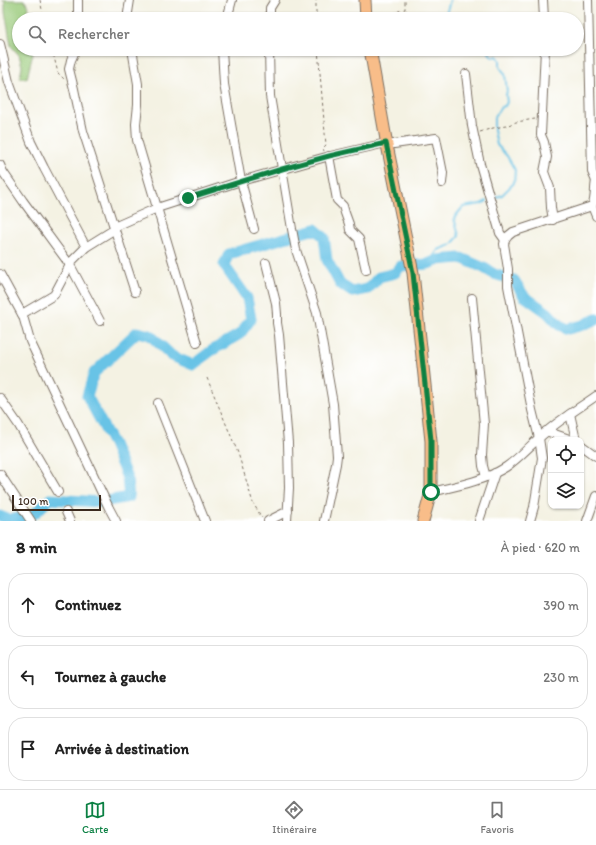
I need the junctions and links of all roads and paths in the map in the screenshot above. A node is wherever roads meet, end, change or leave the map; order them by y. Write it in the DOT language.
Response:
graph roads {
  1 [pos="40,0"];
  2 [pos="78,0"];
  3 [pos="130,0"];
  4 [pos="232,0"];
  5 [pos="275,0"];
  6 [pos="316,0"];
  7 [pos="365,0"];
  8 [pos="405,0"];
  9 [pos="543,0"];
  10 [pos="588,0"];
  11 [pos="405,9"];
  12 [pos="43,12"];
  13 [pos="78,12"];
  14 [pos="128,12"];
  15 [pos="229,12"];
  16 [pos="270,12"];
  17 [pos="316,12"];
  18 [pos="368,12"];
  19 [pos="394,12"];
  20 [pos="406,12"];
  21 [pos="544,12"];
  22 [pos="0,44"];
  23 [pos="54,56"];
  24 [pos="73,56"];
  25 [pos="133,56"];
  26 [pos="222,56"];
  27 [pos="269,56"];
  28 [pos="319,56"];
  29 [pos="371,56"];
  30 [pos="545,56"];
  31 [pos="466,74"];
  32 [pos="63,78"];
  33 [pos="542,118"];
  34 [pos="474,133"];
  35 [pos="386,144"];
  36 [pos="327,157"];
  37 [pos="0,165"];
  38 [pos="282,169"];
  39 [pos="241,181"];
  40 [pos="596,181"];
  41 [pos="442,183"];
  42 [pos="592,206"];
  43 [pos="157,208"];
  44 [pos="596,216"];
  45 [pos="553,220"];
  46 [pos="114,228"];
  47 [pos="254,229"];
  48 [pos="505,240"];
  49 [pos="86,247"];
  50 [pos="266,263"];
  51 [pos="70,265"];
  52 [pos="366,270"];
  53 [pos="0,274"];
  54 [pos="135,292"];
  55 [pos="472,298"];
  56 [pos="22,314"];
  57 [pos="100,321"];
  58 [pos="197,343"];
  59 [pos="207,378"];
  60 [pos="596,396"];
  61 [pos="0,398"];
  62 [pos="158,403"];
  63 [pos="570,414"];
  64 [pos="546,431"];
  65 [pos="563,437"];
  66 [pos="575,437"];
  67 [pos="539,438"];
  68 [pos="584,447"];
  69 [pos="596,456"];
  70 [pos="495,473"];
  71 [pos="0,474"];
  72 [pos="486,477"];
  73 [pos="58,492"];
  74 [pos="431,492"];
  75 [pos="596,496"];
  76 [pos="288,511"];
  77 [pos="66,512"];
  78 [pos="30,521"];
  79 [pos="70,521"];
  80 [pos="116,521"];
  81 [pos="205,521"];
  82 [pos="263,521"];
  83 [pos="268,521"];
  84 [pos="287,521"];
  85 [pos="324,521"];
  86 [pos="423,521"];
  87 [pos="479,521"];
  88 [pos="530,521"];
  89 [pos="587,521"];
  1 -- 12 [label="path"];
  2 -- 13 [label="street"];
  3 -- 14 [label="street"];
  4 -- 15 [label="street"];
  5 -- 16 [label="street"];
  6 -- 17 [label="path"];
  7 -- 18 [label="main road"];
  8 -- 11 [label="path"];
  9 -- 21 [label="street"];
  10 -- 40 [label="street"];
  11 -- 19 [label="path"];
  11 -- 20 [label="path"];
  22 -- 49 [label="street"];
  23 -- 32 [label="path"];
  24 -- 46 [label="street"];
  25 -- 43 [label="street"];
  26 -- 39 [label="street"];
  27 -- 38 [label="street"];
  28 -- 36 [label="path"];
  29 -- 35 [label="main road"];
  30 -- 33 [label="street"];
  31 -- 34 [label="street"];
  33 -- 34 [label="path"];
  33 -- 45 [label="street"];
  34 -- 48 [label="street"];
  35 -- 36 [label="street"];
  35 -- 41 [label="street"];
  35 -- 74 [label="main road"];
  36 -- 38 [label="street"];
  36 -- 52 [label="street"];
  37 -- 51 [label="street"];
  38 -- 39 [label="street"];
  38 -- 85 [label="street"];
  39 -- 43 [label="street"];
  39 -- 47 [label="street"];
  40 -- 42 [label="street"];
  42 -- 44 [label="street"];
  42 -- 45 [label="street"];
  43 -- 46 [label="street"];
  43 -- 58 [label="street"];
  45 -- 48 [label="street"];
  46 -- 49 [label="street"];
  46 -- 54 [label="street"];
  48 -- 67 [label="street"];
  49 -- 51 [label="street"];
  50 -- 76 [label="street"];
  51 -- 56 [label="street"];
  51 -- 57 [label="street"];
  53 -- 56 [label="street"];
  55 -- 72 [label="street"];
  56 -- 80 [label="street"];
  59 -- 82 [label="path"];
  60 -- 63 [label="street"];
  61 -- 73 [label="street"];
  62 -- 81 [label="street"];
  63 -- 64 [label="street"];
  63 -- 66 [label="street"];
  64 -- 65 [label="street"];
  64 -- 67 [label="street"];
  67 -- 70 [label="street"];
  67 -- 88 [label="street"];
  68 -- 69 [label="street"];
  70 -- 72 [label="street"];
  70 -- 87 [label="street"];
  71 -- 78 [label="street"];
  72 -- 74 [label="street"];
  74 -- 86 [label="main road"];
  75 -- 89 [label="street"];
  76 -- 83 [label="street"];
  76 -- 84 [label="street"];
  77 -- 79 [label="street"];
}
